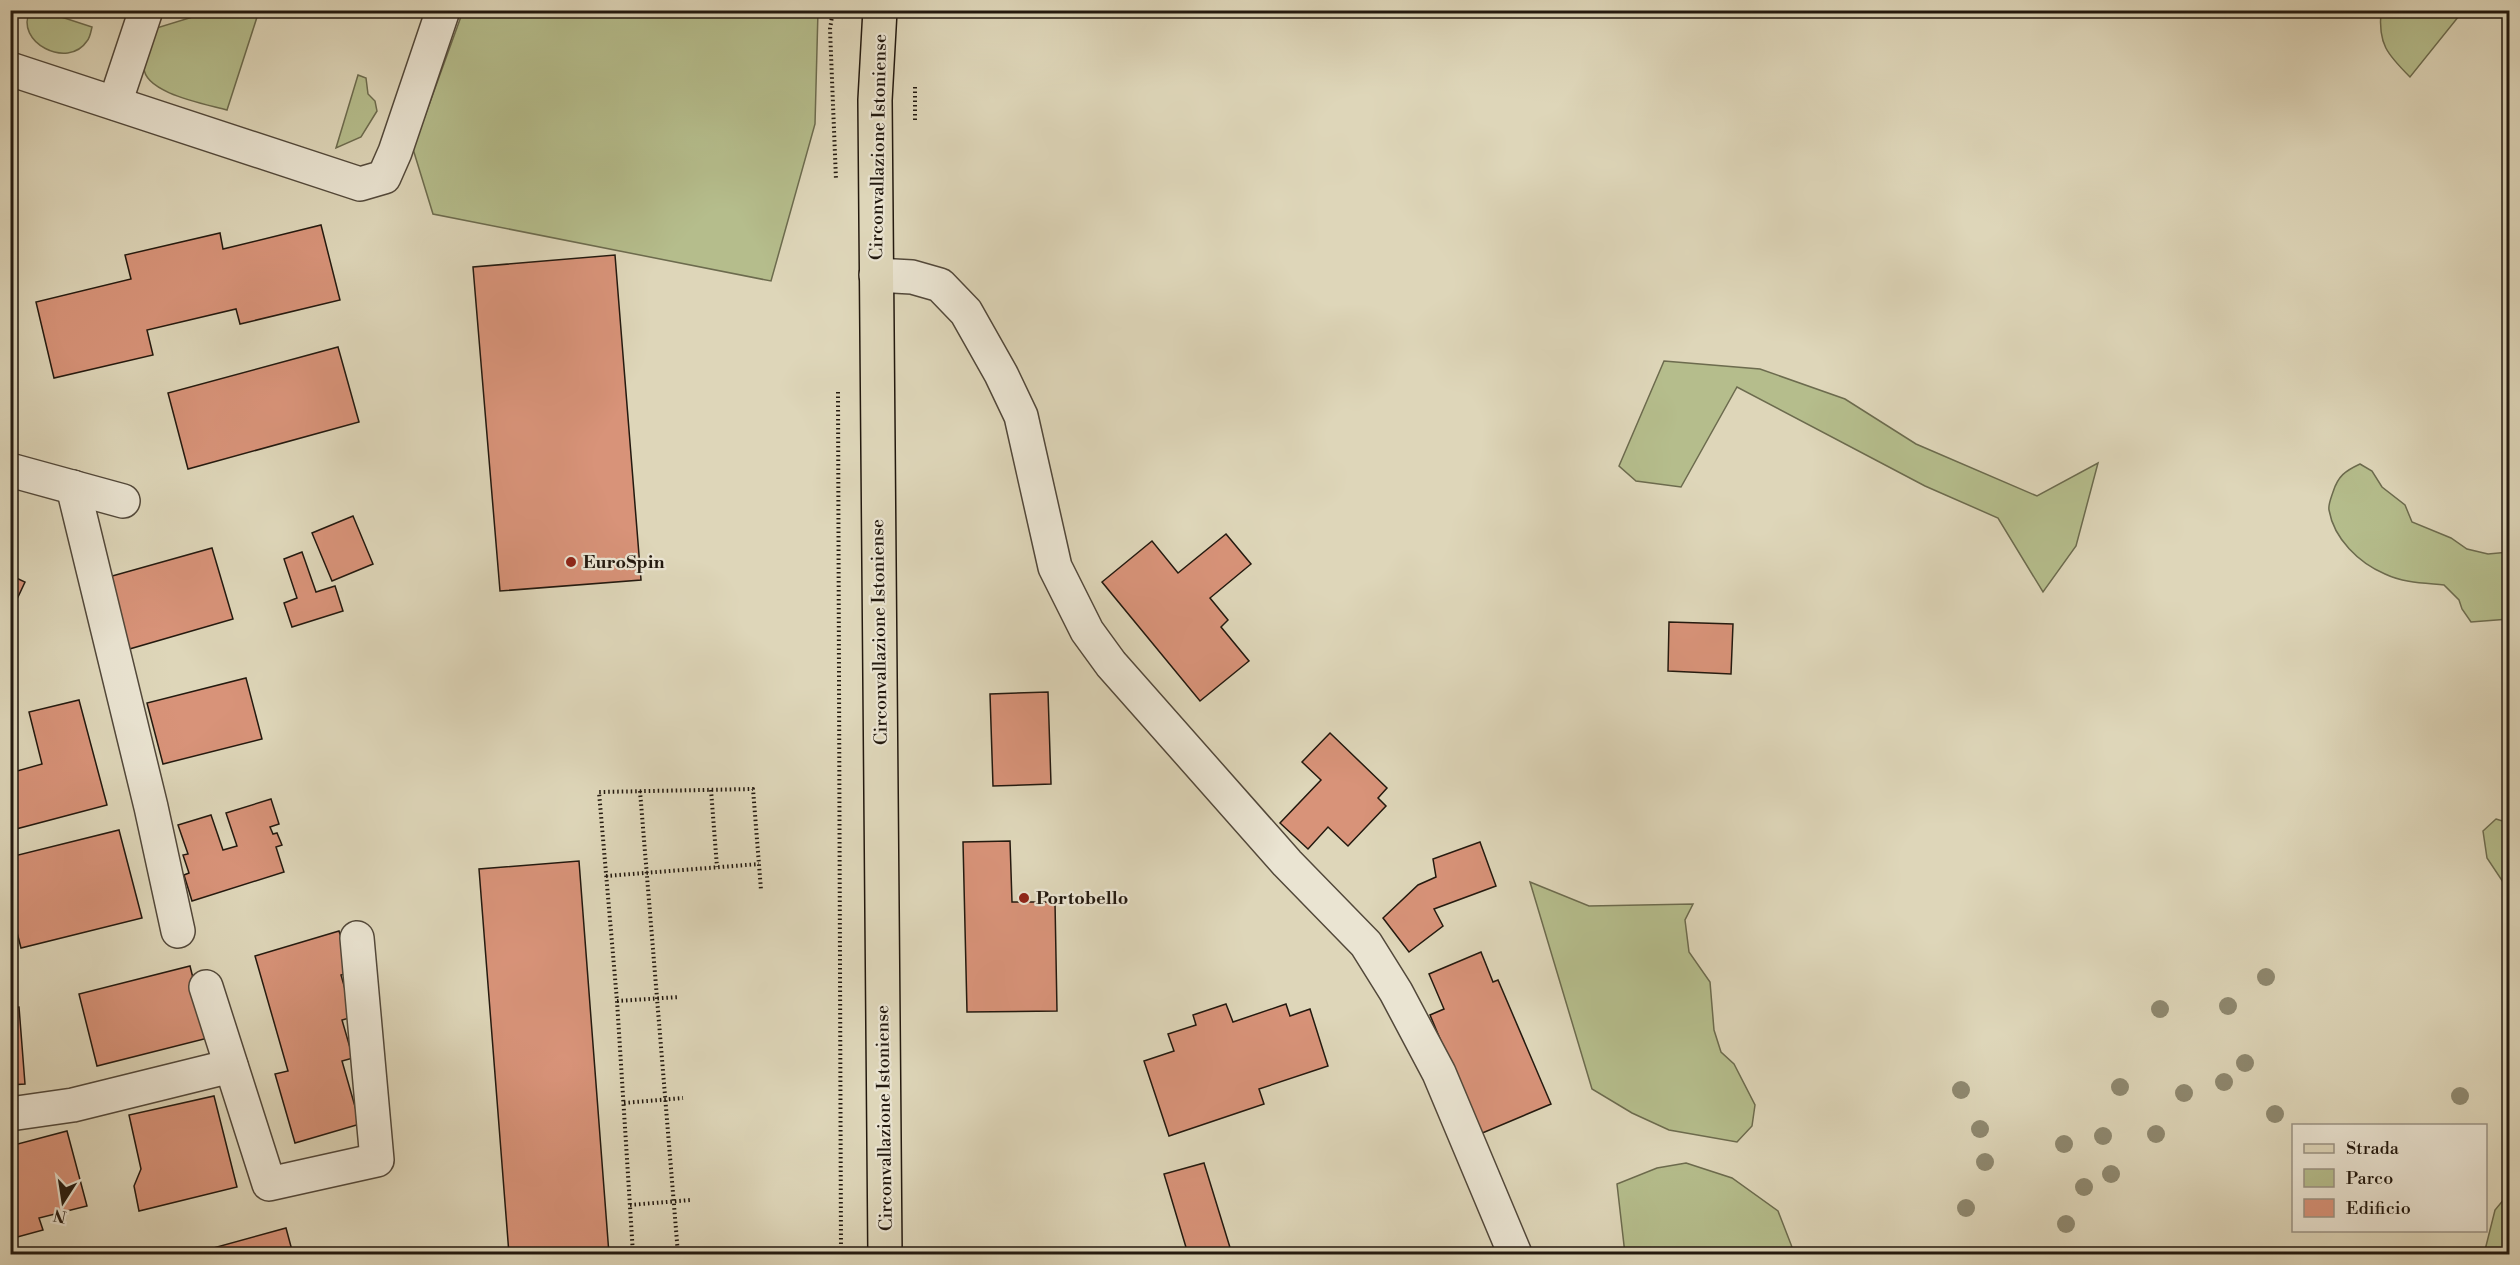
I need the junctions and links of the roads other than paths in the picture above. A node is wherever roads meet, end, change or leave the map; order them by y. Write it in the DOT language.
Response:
graph roads {
  1 [pos="146,10"];
  2 [pos="443,10"];
  3 [pos="880,10"];
  4 [pos="10,69"];
  5 [pos="115,103"];
  6 [pos="876,275"];
  7 [pos="10,470"];
  8 [pos="74,487"];
  9 [pos="123,501"];
  10 [pos="178,931"];
  11 [pos="357,938"];
  12 [pos="206,987"];
  13 [pos="231,1066"];
  14 [pos="10,1114"];
  15 [pos="885,1254"];
  16 [pos="1515,1254"];
  1 -- 5 [label="street"];
  2 -- 5 [label="street"];
  3 -- 6 [label="main road, Circonvallazione Istoniense"];
  4 -- 5 [label="street"];
  6 -- 15 [label="main road, Circonvallazione Istoniense"];
  6 -- 16 [label="street"];
  7 -- 8 [label="street"];
  8 -- 9 [label="street"];
  8 -- 10 [label="street"];
  11 -- 13 [label="street"];
  12 -- 13 [label="street"];
  13 -- 14 [label="street"];
}
